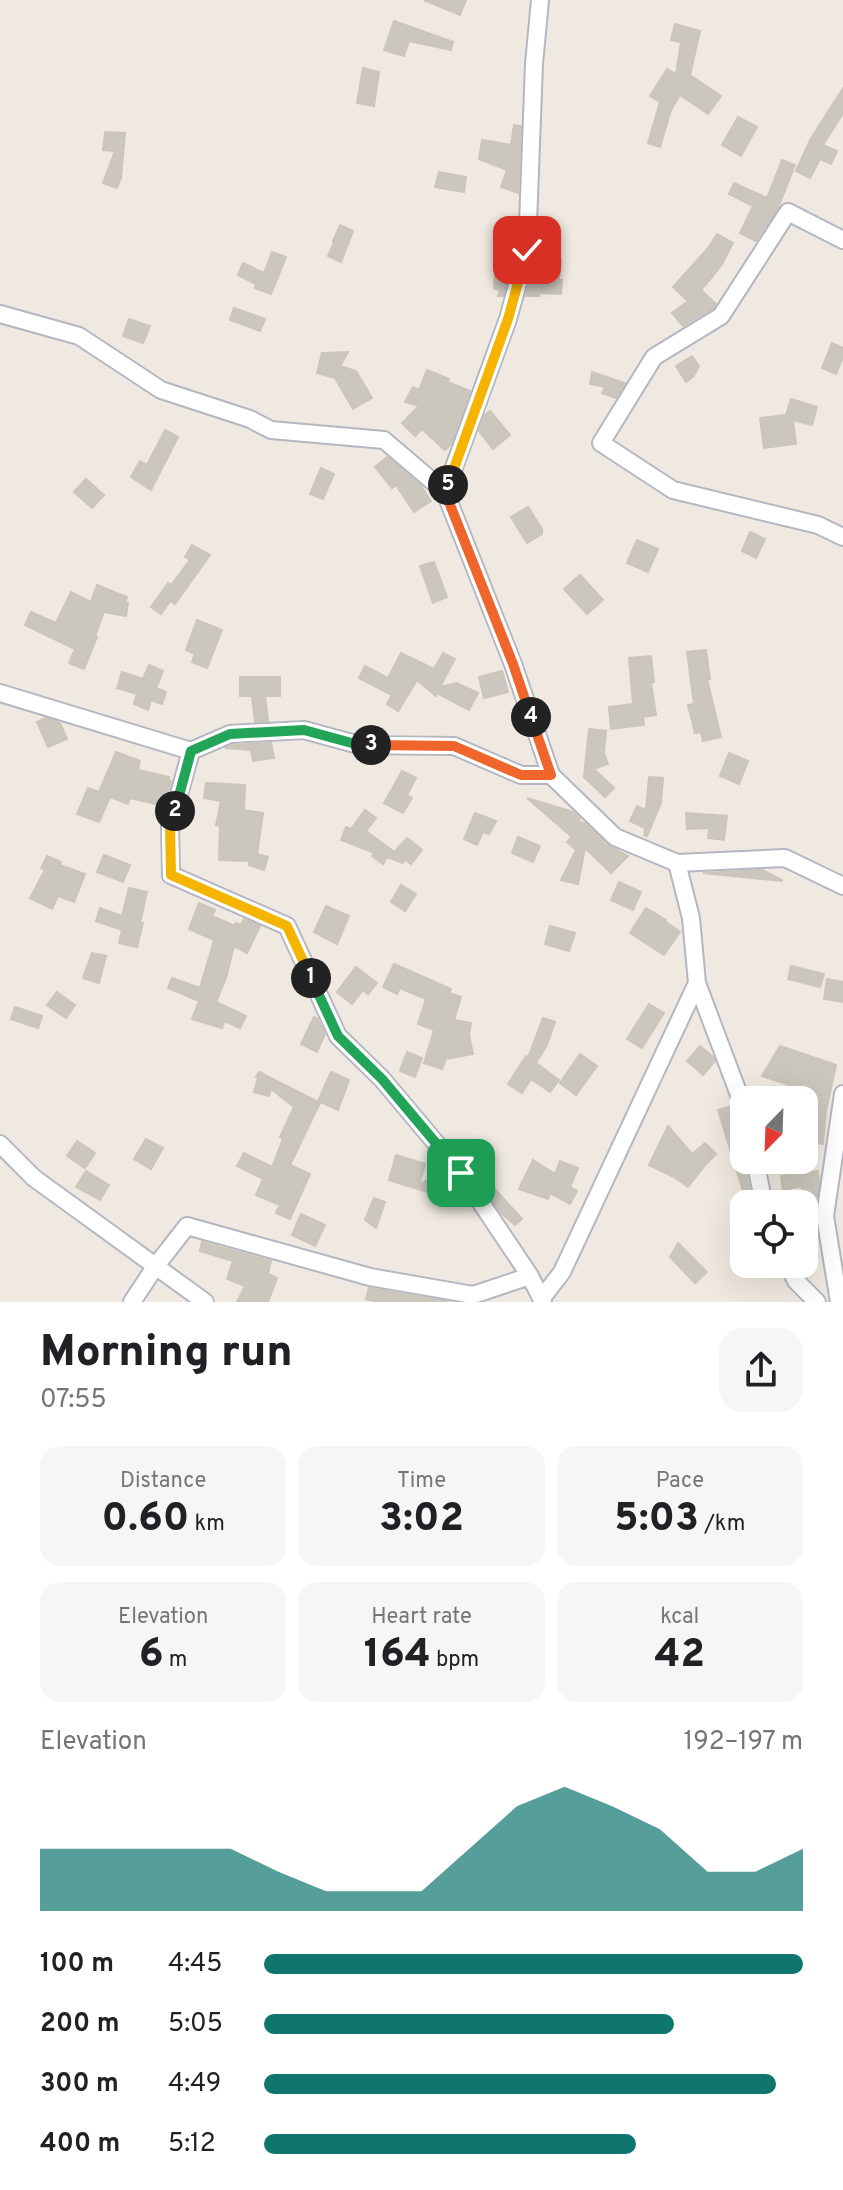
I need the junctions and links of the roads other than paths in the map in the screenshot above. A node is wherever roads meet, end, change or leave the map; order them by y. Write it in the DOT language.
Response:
graph roads {
  1 [pos="540,0"];
  2 [pos="843,240"];
  3 [pos="0,314"];
  4 [pos="445,492"];
  5 [pos="843,537"];
  6 [pos="0,693"];
  7 [pos="191,751"];
  8 [pos="551,775"];
  9 [pos="677,863"];
  10 [pos="843,886"];
  11 [pos="697,983"];
  12 [pos="736,1086"];
  13 [pos="843,1094"];
  14 [pos="0,1144"];
  15 [pos="155,1267"];
  16 [pos="530,1276"];
  17 [pos="795,1278"];
  18 [pos="542,1300"];
  19 [pos="132,1302"];
  20 [pos="205,1302"];
  21 [pos="817,1302"];
  22 [pos="839,1302"];
  1 -- 4 [label="street"];
  2 -- 5 [label="street"];
  3 -- 4 [label="street"];
  4 -- 8 [label="street"];
  6 -- 7 [label="street"];
  7 -- 8 [label="street"];
  7 -- 16 [label="street"];
  8 -- 9 [label="street"];
  9 -- 10 [label="street"];
  9 -- 11 [label="street"];
  11 -- 12 [label="street"];
  11 -- 18 [label="street"];
  13 -- 22 [label="street"];
  14 -- 15 [label="street"];
  15 -- 16 [label="street"];
  15 -- 19 [label="street"];
  15 -- 20 [label="street"];
  16 -- 18 [label="street"];
  17 -- 21 [label="street"];
}
